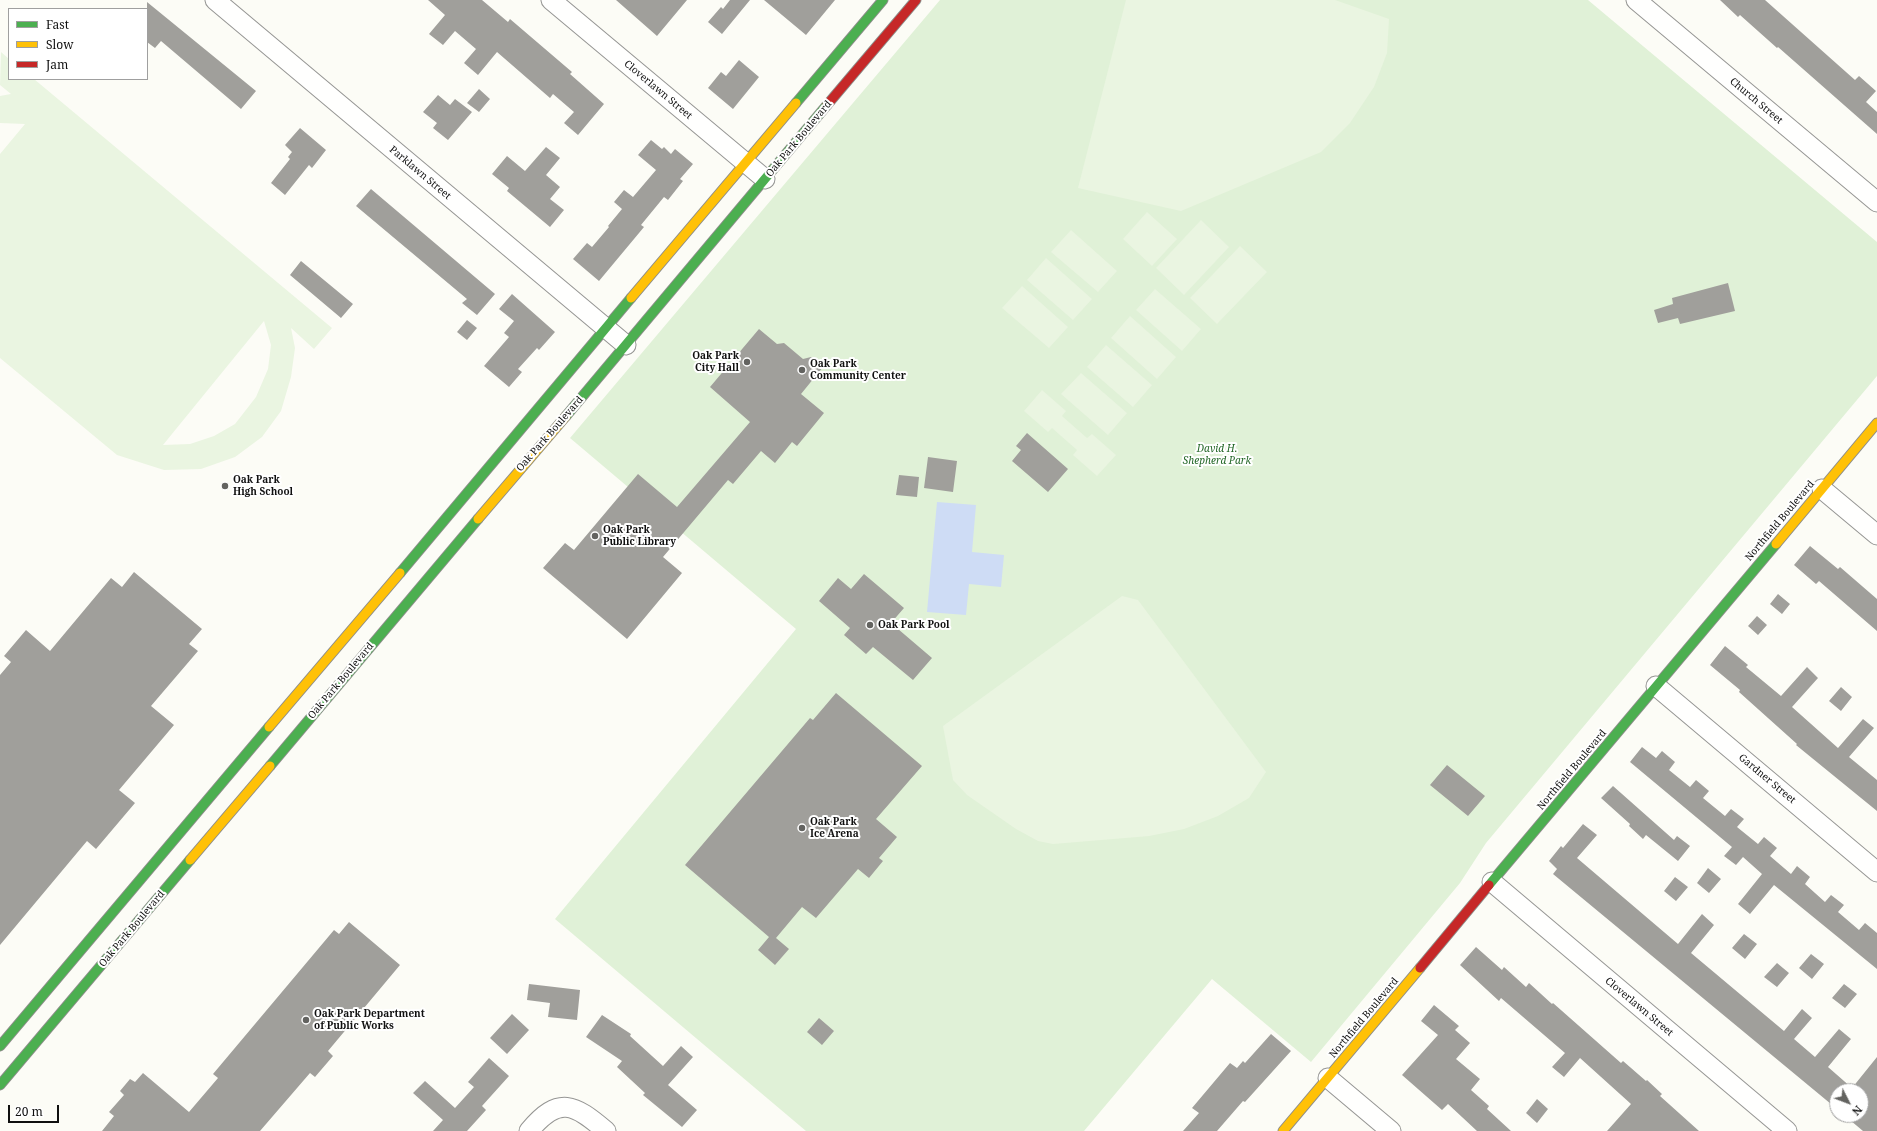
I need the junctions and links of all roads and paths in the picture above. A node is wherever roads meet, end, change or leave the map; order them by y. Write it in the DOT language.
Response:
graph roads {
  1 [pos="214,0"];
  2 [pos="551,0"];
  3 [pos="884,0"];
  4 [pos="888,0"];
  5 [pos="1636,0"];
  6 [pos="910,7"];
  7 [pos="746,163"];
  8 [pos="765,179"];
  9 [pos="1877,202"];
  10 [pos="662,262"];
  11 [pos="683,279"];
  12 [pos="606,329"];
  13 [pos="626,345"];
  14 [pos="1877,423"];
  15 [pos="1822,489"];
  16 [pos="1877,535"];
  17 [pos="1656,686"];
  18 [pos="1877,872"];
  19 [pos="1492,882"];
  20 [pos="0,1046"];
  21 [pos="1328,1078"];
  22 [pos="0,1085"];
  23 [pos="528,1131"];
  24 [pos="606,1131"];
  25 [pos="1283,1131"];
  26 [pos="1391,1131"];
  27 [pos="1787,1131"];
  1 -- 12 [label="street, Parklawn Street"];
  2 -- 7 [label="street, Cloverlawn Street"];
  3 -- 7 [label="street"];
  4 -- 6 [label="street"];
  5 -- 9 [label="street, Church Street"];
  6 -- 8 [label="street, Oak Park Boulevard"];
  7 -- 8 [label="street, Cloverlawn Street"];
  7 -- 10 [label="street"];
  8 -- 11 [label="street, Oak Park Boulevard"];
  10 -- 11 [label="street"];
  10 -- 12 [label="street"];
  11 -- 13 [label="street, Oak Park Boulevard"];
  12 -- 13 [label="street, Parklawn Street"];
  12 -- 20 [label="street"];
  13 -- 22 [label="street, Oak Park Boulevard"];
  14 -- 15 [label="street, Northfield Boulevard"];
  15 -- 16 [label="street"];
  15 -- 17 [label="street, Northfield Boulevard"];
  17 -- 18 [label="street, Gardner Street"];
  17 -- 19 [label="street, Northfield Boulevard"];
  19 -- 21 [label="street, Northfield Boulevard"];
  19 -- 27 [label="street, Cloverlawn Street"];
  21 -- 25 [label="street, Northfield Boulevard"];
  21 -- 26 [label="street"];
  23 -- 24 [label="street"];
}
